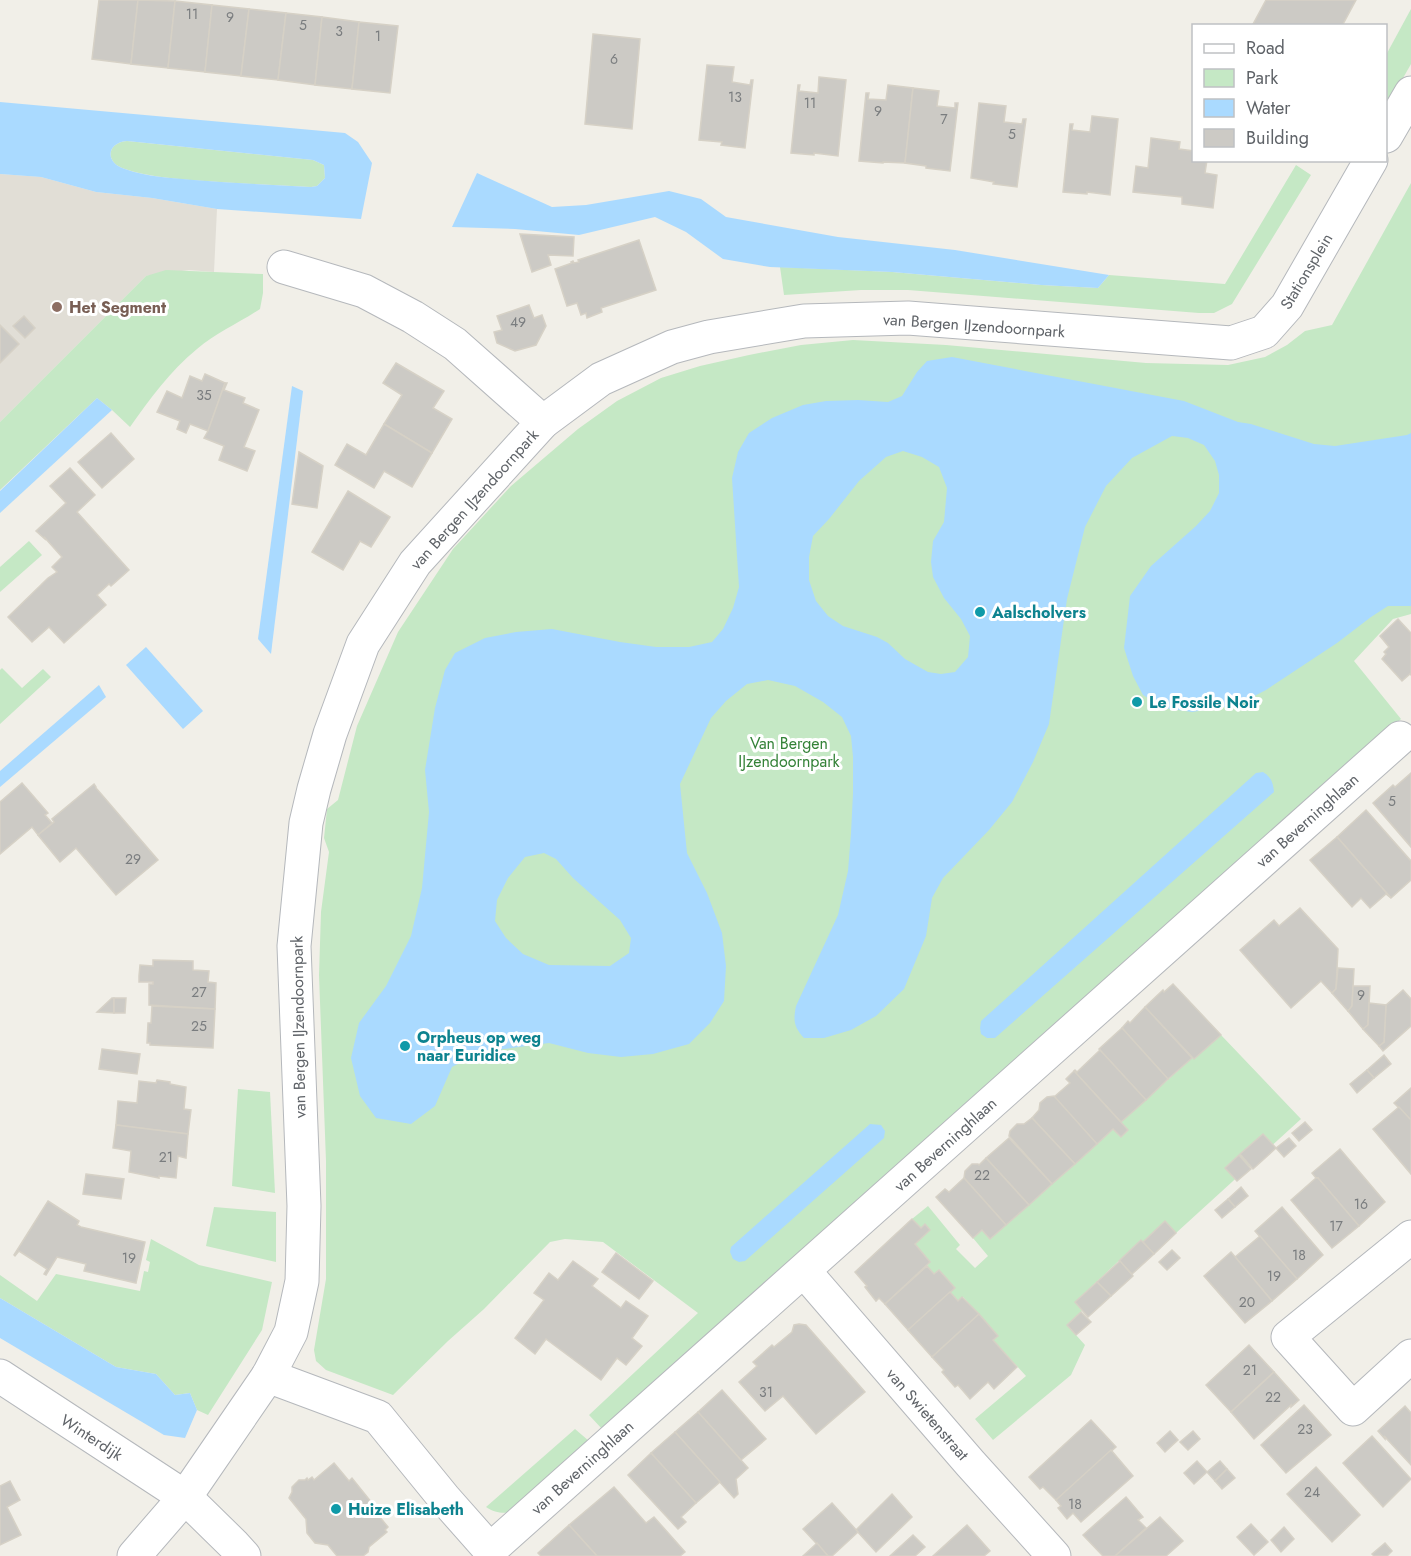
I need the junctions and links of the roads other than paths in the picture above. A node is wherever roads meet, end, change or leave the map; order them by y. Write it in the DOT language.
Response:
graph roads {
  1 [pos="1411,93"];
  2 [pos="1387,134"];
  3 [pos="1370,162"];
  4 [pos="284,267"];
  5 [pos="1176,340"];
  6 [pos="543,422"];
  7 [pos="1400,738"];
  8 [pos="1411,1237"];
  9 [pos="804,1270"];
  10 [pos="1411,1356"];
  11 [pos="0,1376"];
  12 [pos="268,1376"];
  13 [pos="184,1497"];
  14 [pos="490,1553"];
  15 [pos="134,1556"];
  16 [pos="244,1556"];
  17 [pos="1054,1556"];
  1 -- 2 [label="street"];
  3 -- 5 [label="street, Stationsplein"];
  4 -- 6 [label="street, van Bergen IJzendoornpark"];
  5 -- 6 [label="street, van Bergen IJzendoornpark"];
  6 -- 12 [label="street, van Bergen IJzendoornpark"];
  7 -- 9 [label="street, van Beverninghlaan"];
  8 -- 10 [label="street"];
  9 -- 14 [label="street, van Beverninghlaan"];
  9 -- 17 [label="street, van Swietenstraat"];
  11 -- 13 [label="street, Winterdijk"];
  12 -- 13 [label="street, van Bergen IJzendoornpark"];
  12 -- 14 [label="street"];
  13 -- 15 [label="street, van Bergen IJzendoornpark"];
  13 -- 16 [label="street, Winterdijk"];
}
